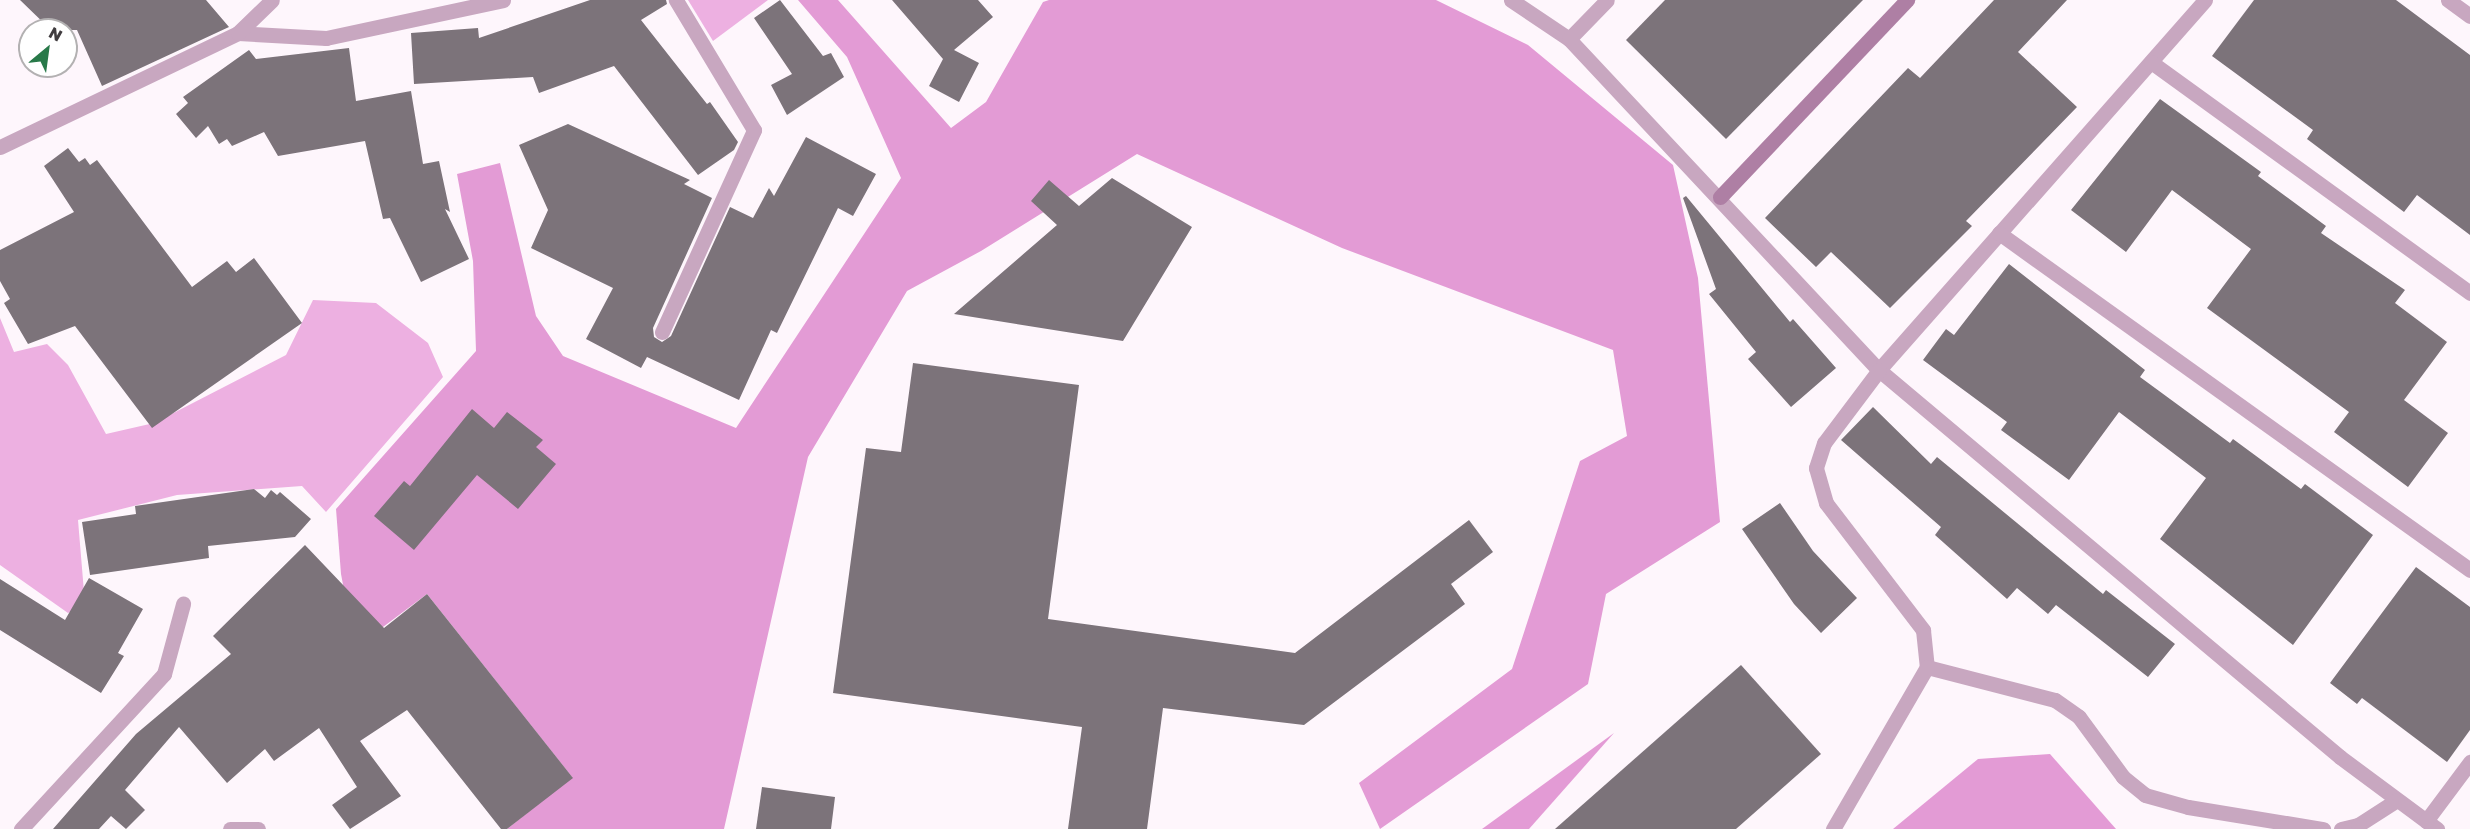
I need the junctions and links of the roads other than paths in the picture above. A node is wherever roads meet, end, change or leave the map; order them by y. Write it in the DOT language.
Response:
graph roads {
  1 [pos="272,0"];
  2 [pos="503,0"];
  3 [pos="676,0"];
  4 [pos="1511,0"];
  5 [pos="1607,0"];
  6 [pos="1907,0"];
  7 [pos="2205,0"];
  8 [pos="2448,0"];
  9 [pos="2470,16"];
  10 [pos="238,33"];
  11 [pos="1569,39"];
  12 [pos="2151,62"];
  13 [pos="0,147"];
  14 [pos="1720,197"];
  15 [pos="1999,234"];
  16 [pos="2470,293"];
  17 [pos="662,332"];
  18 [pos="1879,370"];
  19 [pos="2470,570"];
  20 [pos="183,604"];
  21 [pos="1927,667"];
  22 [pos="2470,762"];
  23 [pos="2397,800"];
  24 [pos="2432,825"];
  25 [pos="21,829"];
  26 [pos="230,829"];
  27 [pos="258,829"];
  28 [pos="1833,829"];
  29 [pos="2323,829"];
  30 [pos="2341,829"];
  1 -- 10 [label="street"];
  2 -- 10 [label="street"];
  3 -- 17 [label="street"];
  4 -- 11 [label="street"];
  5 -- 11 [label="street"];
  6 -- 14 [label="street"];
  7 -- 12 [label="street"];
  8 -- 9 [label="street"];
  10 -- 13 [label="street"];
  11 -- 14 [label="street"];
  12 -- 15 [label="street"];
  12 -- 16 [label="street"];
  14 -- 18 [label="street"];
  15 -- 18 [label="street"];
  15 -- 19 [label="street"];
  18 -- 21 [label="street"];
  18 -- 23 [label="street"];
  20 -- 25 [label="street"];
  21 -- 28 [label="street"];
  21 -- 29 [label="street"];
  22 -- 24 [label="street"];
  23 -- 24 [label="street"];
  23 -- 30 [label="street"];
  26 -- 27 [label="street"];
}
